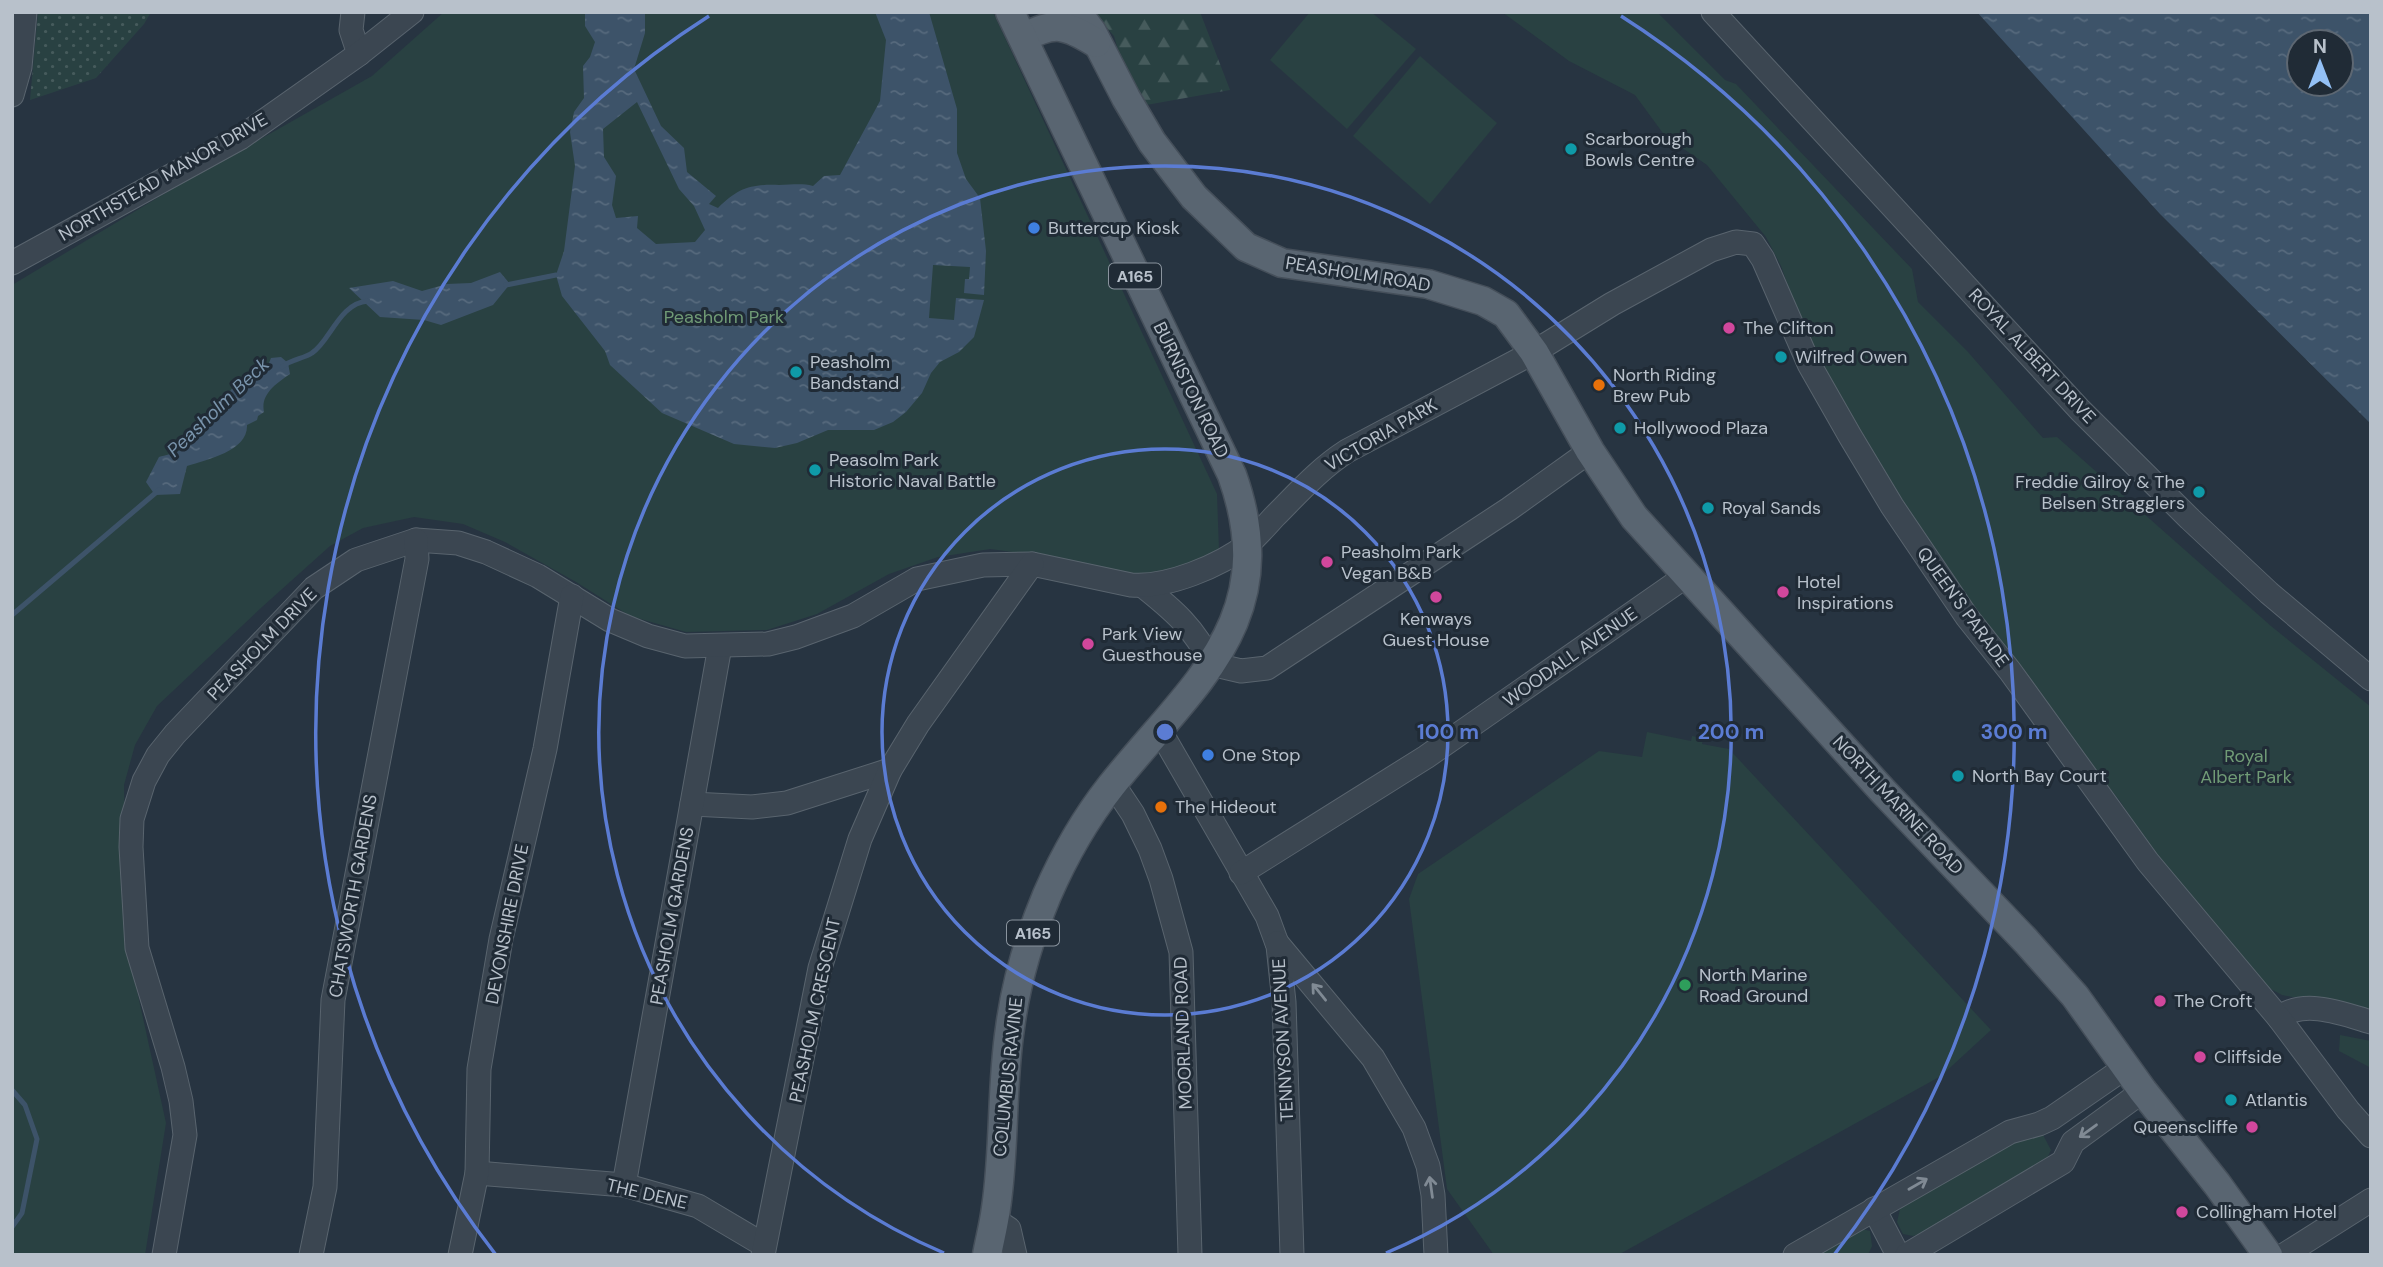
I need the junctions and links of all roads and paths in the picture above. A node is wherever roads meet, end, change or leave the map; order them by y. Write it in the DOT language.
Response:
graph roads {
  1 [pos="25,12"];
  2 [pos="353,12"];
  3 [pos="412,12"];
  4 [pos="1010,12"];
  5 [pos="1077,12"];
  6 [pos="1713,12"];
  7 [pos="1023,38"];
  8 [pos="1098,44"];
  9 [pos="359,54"];
  10 [pos="12,95"];
  11 [pos="12,262"];
  12 [pos="1534,352"];
  13 [pos="1590,451"];
  14 [pos="416,540"];
  15 [pos="1248,544"];
  16 [pos="1032,564"];
  17 [pos="1686,576"];
  18 [pos="1143,586"];
  19 [pos="572,596"];
  20 [pos="720,646"];
  21 [pos="1211,664"];
  22 [pos="2371,679"];
  23 [pos="1159,729"];
  24 [pos="890,770"];
  25 [pos="1113,784"];
  26 [pos="692,804"];
  27 [pos="1241,873"];
  28 [pos="1275,940"];
  29 [pos="2279,1018"];
  30 [pos="2371,1022"];
  31 [pos="2126,1067"];
  32 [pos="2143,1091"];
  33 [pos="2371,1136"];
  34 [pos="477,1173"];
  35 [pos="624,1185"];
  36 [pos="2371,1200"];
  37 [pos="1874,1209"];
  38 [pos="994,1219"];
  39 [pos="764,1250"];
  40 [pos="164,1255"];
  41 [pos="310,1255"];
  42 [pos="460,1255"];
  43 [pos="987,1255"];
  44 [pos="1016,1255"];
  45 [pos="1190,1255"];
  46 [pos="1292,1255"];
  47 [pos="1436,1255"];
  48 [pos="1795,1255"];
  49 [pos="1898,1255"];
  50 [pos="1907,1255"];
  51 [pos="2268,1255"];
  52 [pos="2284,1255"];
  1 -- 10 [label="street"];
  2 -- 9 [label="street"];
  3 -- 9 [label="street, NORTHSTEAD MANOR DRIVE"];
  4 -- 7 [label="main road, BURNISTON ROAD / A165"];
  5 -- 8 [label="main road, PEASHOLM ROAD"];
  6 -- 22 [label="street, ROYAL ALBERT DRIVE"];
  7 -- 8 [label="main road"];
  7 -- 15 [label="main road, BURNISTON ROAD / A165"];
  8 -- 12 [label="main road, PEASHOLM ROAD"];
  9 -- 11 [label="street, NORTHSTEAD MANOR DRIVE"];
  12 -- 13 [label="main road, NORTH MARINE ROAD"];
  12 -- 15 [label="street, VICTORIA PARK"];
  12 -- 29 [label="street, QUEEN'S PARADE"];
  13 -- 17 [label="main road, NORTH MARINE ROAD"];
  13 -- 21 [label="street"];
  14 -- 19 [label="street, PEASHOLM DRIVE"];
  14 -- 40 [label="street, PEASHOLM DRIVE"];
  14 -- 41 [label="street, CHATSWORTH GARDENS"];
  15 -- 18 [label="street, PEASHOLM DRIVE"];
  15 -- 21 [label="main road, BURNISTON ROAD / A165"];
  16 -- 18 [label="street, PEASHOLM DRIVE"];
  16 -- 20 [label="street, PEASHOLM DRIVE"];
  16 -- 24 [label="street, PEASHOLM CRESCENT"];
  17 -- 27 [label="street, WOODALL AVENUE"];
  17 -- 31 [label="main road, NORTH MARINE ROAD"];
  18 -- 21 [label="street, PEASHOLM DRIVE"];
  19 -- 20 [label="street, PEASHOLM DRIVE"];
  19 -- 34 [label="street, DEVONSHIRE DRIVE"];
  20 -- 26 [label="street, PEASHOLM GARDENS"];
  21 -- 23 [label="main road, COLUMBUS RAVINE / A165"];
  23 -- 25 [label="main road, COLUMBUS RAVINE / A165"];
  23 -- 27 [label="street, TENNYSON AVENUE"];
  24 -- 26 [label="street"];
  24 -- 39 [label="street, PEASHOLM CRESCENT"];
  25 -- 38 [label="main road, COLUMBUS RAVINE / A165"];
  25 -- 45 [label="street, MOORLAND ROAD"];
  26 -- 35 [label="street, PEASHOLM GARDENS"];
  27 -- 28 [label="street, TENNYSON AVENUE"];
  28 -- 46 [label="street, TENNYSON AVENUE"];
  47 -- 28 [label="street, one-way"];
  29 -- 30 [label="street"];
  29 -- 33 [label="street, QUEEN'S PARADE"];
  31 -- 32 [label="main road, NORTH MARINE ROAD"];
  37 -- 31 [label="street, one-way"];
  32 -- 50 [label="street, one-way"];
  32 -- 51 [label="main road, NORTH MARINE ROAD"];
  34 -- 35 [label="street, THE DENE"];
  34 -- 42 [label="street, DEVONSHIRE DRIVE"];
  35 -- 39 [label="street, THE DENE"];
  36 -- 52 [label="street"];
  37 -- 48 [label="street"];
  37 -- 49 [label="street"];
  38 -- 43 [label="main road, COLUMBUS RAVINE / A165"];
  38 -- 44 [label="street"];
}
